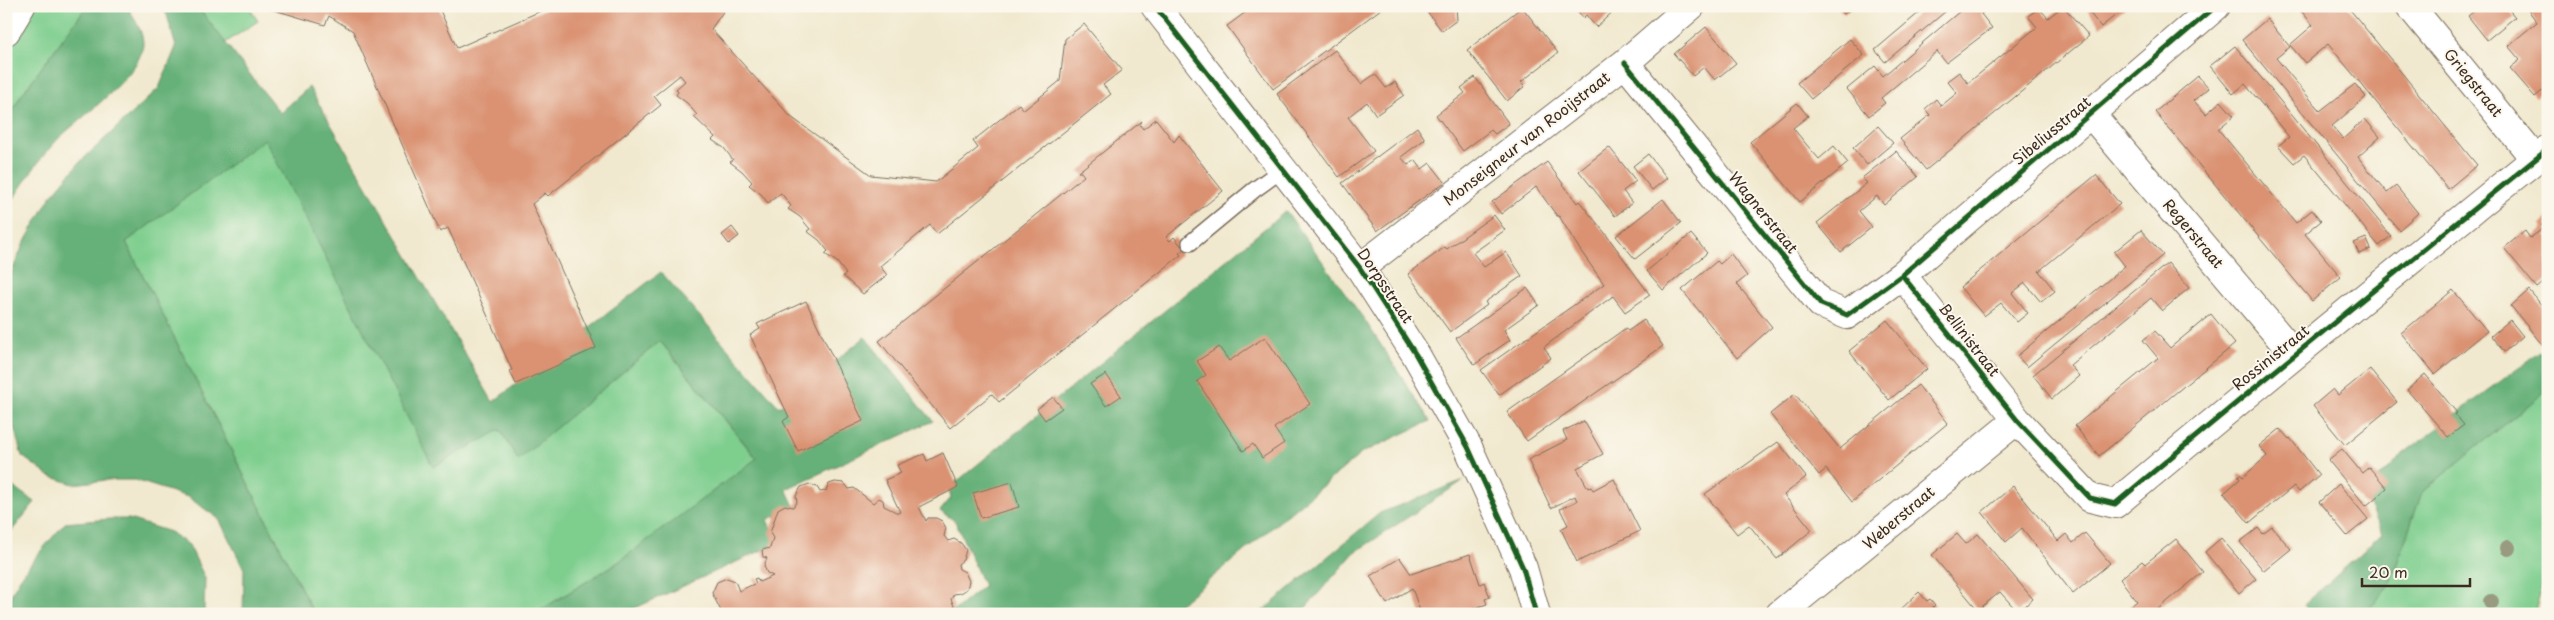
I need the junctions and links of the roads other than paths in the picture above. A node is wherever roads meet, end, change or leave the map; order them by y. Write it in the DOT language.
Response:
graph roads {
  1 [pos="21,6"];
  2 [pos="1155,6"];
  3 [pos="1691,6"];
  4 [pos="2216,6"];
  5 [pos="2410,6"];
  6 [pos="6,30"];
  7 [pos="1625,63"];
  8 [pos="2091,114"];
  9 [pos="2542,154"];
  10 [pos="1283,169"];
  11 [pos="1190,243"];
  12 [pos="1360,268"];
  13 [pos="1902,275"];
  14 [pos="2294,354"];
  15 [pos="2017,420"];
  16 [pos="1536,614"];
  17 [pos="1780,614"];
  1 -- 6 [label="street"];
  2 -- 10 [label="street, Dorpsstraat"];
  3 -- 7 [label="street, Monseigneur van Rooijstraat"];
  4 -- 8 [label="street, Sibeliusstraat"];
  5 -- 9 [label="street, Griegstraat"];
  7 -- 12 [label="street, Monseigneur van Rooijstraat"];
  7 -- 13 [label="street, Wagnerstraat"];
  8 -- 13 [label="street, Sibeliusstraat"];
  8 -- 14 [label="street, Regerstraat"];
  9 -- 14 [label="street, Rossinistraat"];
  10 -- 11 [label="lane"];
  10 -- 12 [label="street, Dorpsstraat"];
  12 -- 16 [label="street, Dorpsstraat"];
  13 -- 15 [label="street, Bellinistraat"];
  14 -- 15 [label="street, Rossinistraat"];
  15 -- 17 [label="street, Weberstraat"];
}
